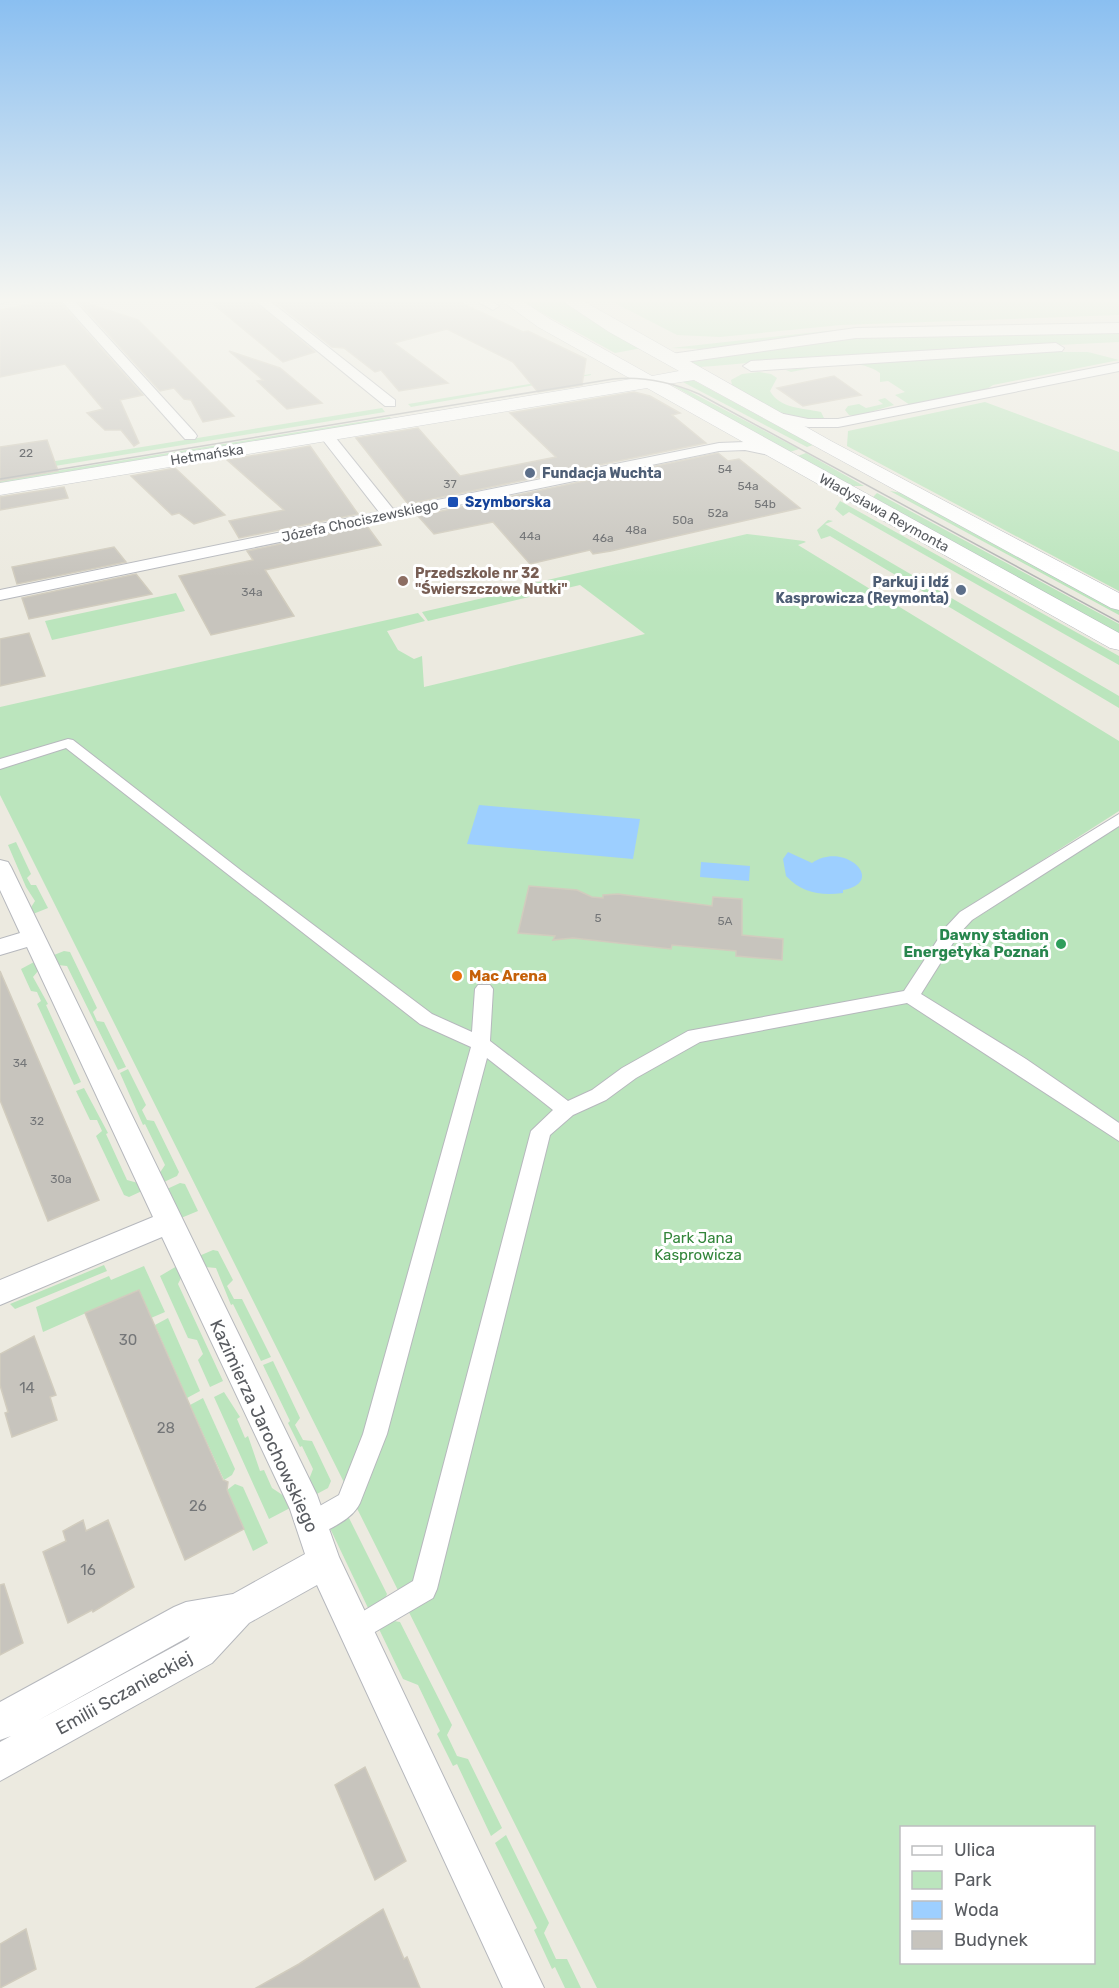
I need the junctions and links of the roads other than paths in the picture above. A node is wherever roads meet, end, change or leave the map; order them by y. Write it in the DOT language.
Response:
graph roads {
  1 [pos="149,391"];
  2 [pos="375,391"];
  3 [pos="558,391"];
  4 [pos="688,391"];
  5 [pos="728,391"];
  6 [pos="1000,391"];
  7 [pos="413,400"];
  8 [pos="390,403"];
  9 [pos="367,407"];
  10 [pos="774,416"];
  11 [pos="408,422"];
  12 [pos="838,423"];
  13 [pos="731,427"];
  14 [pos="210,432"];
  15 [pos="326,435"];
  16 [pos="190,436"];
  17 [pos="168,439"];
  18 [pos="820,442"];
  19 [pos="719,447"];
  20 [pos="774,452"];
  21 [pos="887,479"];
  22 [pos="0,489"];
  23 [pos="850,493"];
  24 [pos="389,515"];
  25 [pos="0,595"];
  26 [pos="1119,603"];
  27 [pos="1119,643"];
  28 [pos="0,764"];
  29 [pos="1119,819"];
  30 [pos="0,867"];
  31 [pos="33,938"];
  32 [pos="0,946"];
  33 [pos="484,989"];
  34 [pos="910,996"];
  35 [pos="481,1044"];
  36 [pos="566,1110"];
  37 [pos="1119,1133"];
  38 [pos="169,1222"];
  39 [pos="0,1293"];
  40 [pos="311,1524"];
  41 [pos="324,1562"];
  42 [pos="237,1611"];
  43 [pos="356,1630"];
  44 [pos="0,1722"];
  45 [pos="0,1762"];
  46 [pos="524,1988"];
  1 -- 16 [label="street"];
  2 -- 8 [label="street"];
  3 -- 11 [label="main road, Hetmańska"];
  4 -- 13 [label="main road, Władysława Reymonta"];
  5 -- 10 [label="main road, Władysława Reymonta"];
  6 -- 12 [label="street"];
  7 -- 8 [label="main road"];
  8 -- 9 [label="main road"];
  8 -- 11 [label="main road"];
  10 -- 12 [label="street"];
  10 -- 18 [label="main road, Władysława Reymonta"];
  11 -- 15 [label="main road, Hetmańska"];
  12 -- 18 [label="street"];
  13 -- 19 [label="street"];
  13 -- 20 [label="main road, Władysława Reymonta"];
  14 -- 16 [label="main road, Hetmańska"];
  15 -- 22 [label="main road, Hetmańska"];
  15 -- 24 [label="street"];
  16 -- 17 [label="main road, Hetmańska"];
  18 -- 21 [label="main road, Władysława Reymonta"];
  19 -- 20 [label="street, Józefa Chociszewskiego"];
  19 -- 24 [label="street, Józefa Chociszewskiego"];
  20 -- 23 [label="main road, Władysława Reymonta"];
  21 -- 23 [label="main road"];
  21 -- 26 [label="main road, Władysława Reymonta"];
  23 -- 27 [label="main road, Władysława Reymonta"];
  24 -- 25 [label="street, Józefa Chociszewskiego"];
  28 -- 35 [label="street"];
  29 -- 34 [label="street"];
  30 -- 31 [label="street, Kazimierza Jarochowskiego"];
  31 -- 32 [label="street"];
  31 -- 38 [label="street, Kazimierza Jarochowskiego"];
  33 -- 35 [label="street"];
  34 -- 36 [label="street"];
  34 -- 37 [label="street"];
  35 -- 36 [label="street"];
  35 -- 40 [label="street"];
  36 -- 43 [label="street"];
  38 -- 39 [label="street"];
  38 -- 40 [label="street, Kazimierza Jarochowskiego"];
  40 -- 41 [label="street, Kazimierza Jarochowskiego"];
  41 -- 42 [label="street, Emilii Sczanieckiej"];
  41 -- 43 [label="street, Kazimierza Jarochowskiego"];
  42 -- 44 [label="street, Emilii Sczanieckiej"];
  42 -- 45 [label="street, Emilii Sczanieckiej"];
  43 -- 46 [label="street, Kazimierza Jarochowskiego"];
}
